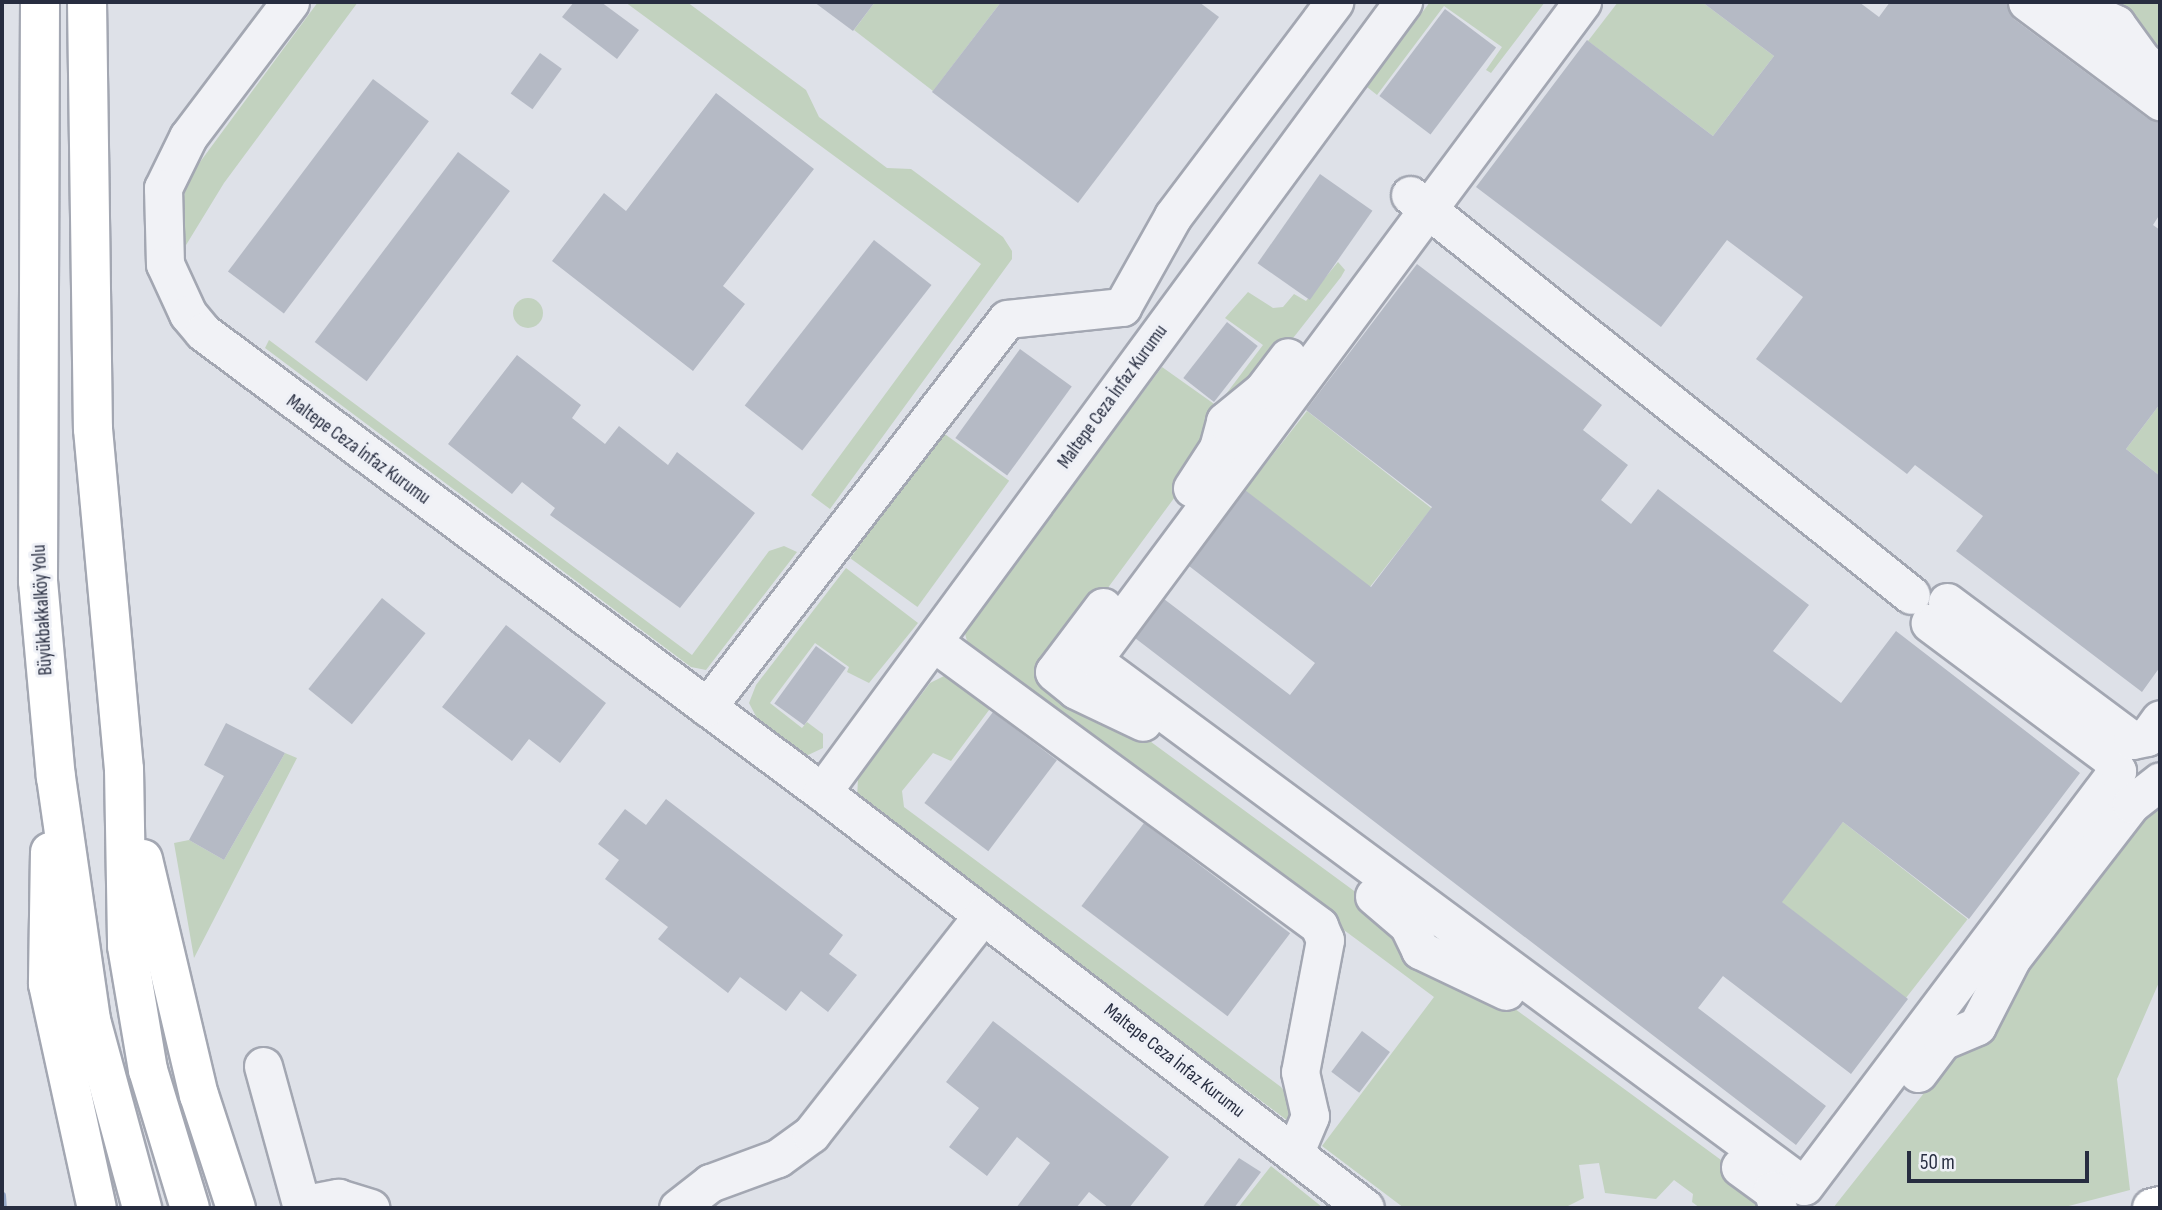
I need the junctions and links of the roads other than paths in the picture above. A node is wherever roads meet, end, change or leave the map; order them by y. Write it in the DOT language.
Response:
graph roads {
  1 [pos="40,2"];
  2 [pos="87,2"];
  3 [pos="290,2"];
  4 [pos="1334,2"];
  5 [pos="1403,2"];
  6 [pos="1556,2"];
  7 [pos="1581,2"];
  8 [pos="2027,2"];
  9 [pos="2068,2"];
  10 [pos="2160,74"];
  11 [pos="2160,101"];
  12 [pos="1418,202"];
  13 [pos="1930,607"];
  14 [pos="933,642"];
  15 [pos="707,707"];
  16 [pos="2160,719"];
  17 [pos="124,769"];
  18 [pos="56,777"];
  19 [pos="2160,780"];
  20 [pos="822,792"];
  21 [pos="983,915"];
  22 [pos="263,1066"];
  23 [pos="1294,1154"];
  24 [pos="95,1205"];
  25 [pos="301,1206"];
  26 [pos="2160,1206"];
  27 [pos="142,1208"];
  28 [pos="190,1208"];
  29 [pos="236,1208"];
  30 [pos="371,1208"];
  31 [pos="678,1208"];
  32 [pos="1365,1208"];
  33 [pos="1777,1208"];
  34 [pos="1817,1208"];
  35 [pos="2152,1208"];
  1 -- 18 [label="main road, Büyükbakkalköy Yolu"];
  2 -- 17 [label="main road"];
  3 -- 15 [label="lane, Maltepe Ceza İnfaz Kurumu"];
  4 -- 15 [label="lane"];
  5 -- 14 [label="lane, Maltepe Ceza İnfaz Kurumu"];
  6 -- 12 [label="lane"];
  7 -- 12 [label="lane"];
  8 -- 11 [label="lane"];
  9 -- 10 [label="lane"];
  12 -- 13 [label="lane"];
  12 -- 13 [label="lane"];
  12 -- 33 [label="lane"];
  13 -- 16 [label="lane"];
  14 -- 20 [label="lane, Maltepe Ceza İnfaz Kurumu"];
  14 -- 23 [label="lane"];
  15 -- 20 [label="lane, Maltepe Ceza İnfaz Kurumu"];
  17 -- 28 [label="main road"];
  17 -- 29 [label="main road"];
  18 -- 24 [label="main road"];
  18 -- 27 [label="main road, Büyükbakkalköy Yolu"];
  19 -- 34 [label="lane"];
  20 -- 21 [label="lane, Maltepe Ceza İnfaz Kurumu"];
  21 -- 23 [label="lane, Maltepe Ceza İnfaz Kurumu"];
  21 -- 31 [label="lane"];
  22 -- 25 [label="lane"];
  23 -- 32 [label="lane, Maltepe Ceza İnfaz Kurumu"];
  25 -- 30 [label="lane"];
  26 -- 35 [label="main road"];
}
